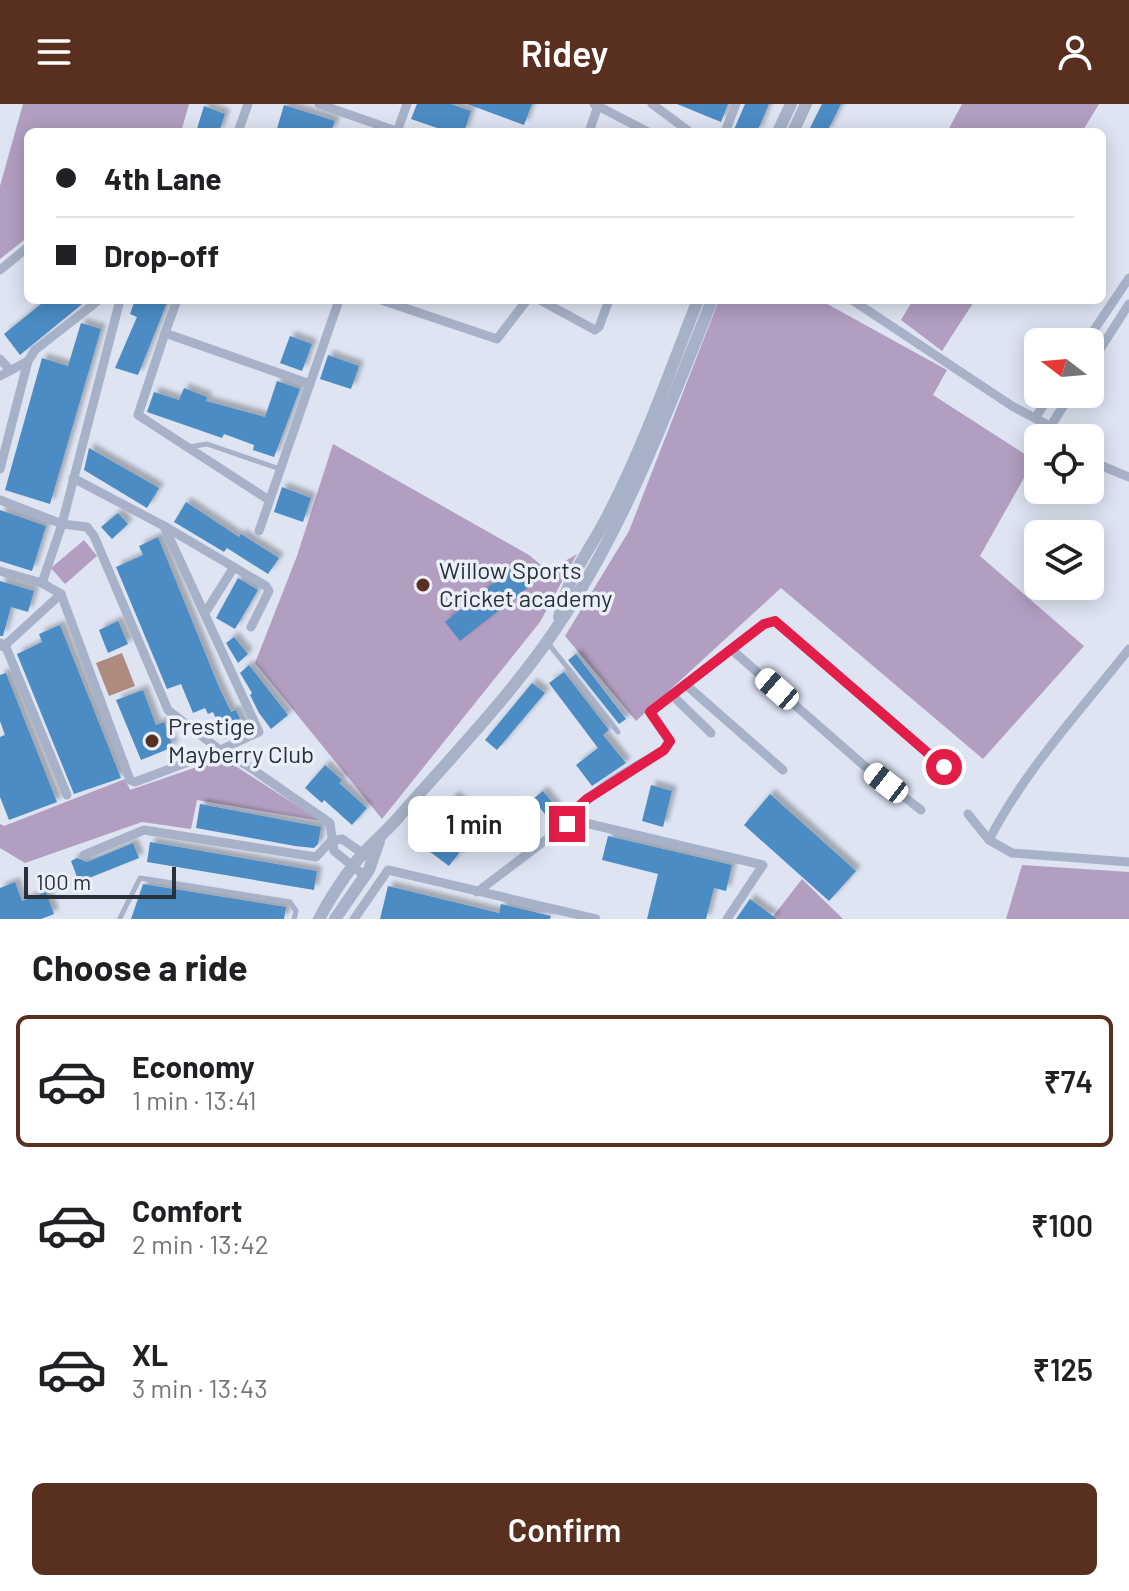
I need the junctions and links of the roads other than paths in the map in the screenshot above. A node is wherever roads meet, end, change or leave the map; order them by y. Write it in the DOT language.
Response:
graph roads {
  1 [pos="248,104"];
  2 [pos="319,104"];
  3 [pos="407,104"];
  4 [pos="652,104"];
  5 [pos="736,104"];
  6 [pos="791,104"];
  7 [pos="806,104"];
  8 [pos="596,105"];
  9 [pos="239,128"];
  10 [pos="387,128"];
  11 [pos="399,128"];
  12 [pos="590,128"];
  13 [pos="640,128"];
  14 [pos="685,128"];
  15 [pos="727,128"];
  16 [pos="780,128"];
  17 [pos="795,128"];
  18 [pos="24,250"];
  19 [pos="0,270"];
  20 [pos="1129,278"];
  21 [pos="94,304"];
  22 [pos="119,304"];
  23 [pos="176,304"];
  24 [pos="338,304"];
  25 [pos="393,304"];
  26 [pos="524,304"];
  27 [pos="547,304"];
  28 [pos="608,304"];
  29 [pos="696,304"];
  30 [pos="710,304"];
  31 [pos="858,304"];
  32 [pos="1129,304"];
  33 [pos="1097,325"];
  34 [pos="1095,328"];
  35 [pos="165,333"];
  36 [pos="1110,334"];
  37 [pos="1104,343"];
  38 [pos="0,359"];
  39 [pos="28,361"];
  40 [pos="10,370"];
  41 [pos="0,376"];
  42 [pos="310,384"];
  43 [pos="1042,408"];
  44 [pos="1035,418"];
  45 [pos="1045,424"];
  46 [pos="188,447"];
  47 [pos="1104,467"];
  48 [pos="0,469"];
  49 [pos="280,469"];
  50 [pos="1129,477"];
  51 [pos="73,478"];
  52 [pos="0,500"];
  53 [pos="269,500"];
  54 [pos="62,524"];
  55 [pos="164,526"];
  56 [pos="259,531"];
  57 [pos="234,567"];
  58 [pos="0,571"];
  59 [pos="42,583"];
  60 [pos="61,594"];
  61 [pos="205,613"];
  62 [pos="558,624"];
  63 [pos="251,627"];
  64 [pos="547,642"];
  65 [pos="2,646"];
  66 [pos="731,649"];
  67 [pos="1129,649"];
  68 [pos="685,684"];
  69 [pos="672,695"];
  70 [pos="618,732"];
  71 [pos="711,733"];
  72 [pos="220,750"];
  73 [pos="944,767"];
  74 [pos="783,770"];
  75 [pos="67,795"];
  76 [pos="411,803"];
  77 [pos="921,810"];
  78 [pos="968,814"];
  79 [pos="567,824"];
  80 [pos="989,840"];
  81 [pos="331,841"];
  82 [pos="464,848"];
  83 [pos="84,855"];
  84 [pos="369,858"];
  85 [pos="1129,862"];
  86 [pos="353,866"];
  87 [pos="365,876"];
  88 [pos="477,892"];
  89 [pos="120,918"];
  90 [pos="294,919"];
  91 [pos="319,919"];
  92 [pos="335,919"];
  93 [pos="354,919"];
  94 [pos="596,919"];
  95 [pos="727,919"];
  1 -- 9 [label="street"];
  2 -- 10 [label="street"];
  3 -- 11 [label="street"];
  4 -- 14 [label="street"];
  5 -- 15 [label="street"];
  6 -- 16 [label="street"];
  7 -- 17 [label="street"];
  8 -- 12 [label="street"];
  8 -- 13 [label="street"];
  18 -- 19 [label="street"];
  20 -- 33 [label="street"];
  21 -- 39 [label="street"];
  22 -- 51 [label="street"];
  23 -- 35 [label="street"];
  24 -- 42 [label="street"];
  25 -- 26 [label="street"];
  27 -- 28 [label="street"];
  29 -- 62 [label="street"];
  30 -- 62 [label="street"];
  31 -- 44 [label="street"];
  32 -- 36 [label="street"];
  33 -- 34 [label="street"];
  33 -- 36 [label="street"];
  35 -- 42 [label="street"];
  35 -- 46 [label="street"];
  36 -- 37 [label="street"];
  38 -- 40 [label="street"];
  39 -- 40 [label="street"];
  39 -- 48 [label="street"];
  40 -- 41 [label="street"];
  42 -- 49 [label="street"];
  43 -- 44 [label="street"];
  44 -- 45 [label="street"];
  46 -- 49 [label="lane"];
  46 -- 53 [label="street"];
  47 -- 50 [label="street"];
  49 -- 53 [label="street"];
  51 -- 54 [label="street"];
  51 -- 55 [label="street"];
  52 -- 54 [label="street"];
  53 -- 56 [label="street"];
  54 -- 59 [label="street"];
  54 -- 72 [label="street"];
  55 -- 57 [label="street"];
  55 -- 61 [label="street"];
  57 -- 61 [label="street"];
  57 -- 63 [label="street"];
  58 -- 59 [label="street"];
  59 -- 60 [label="street"];
  60 -- 65 [label="street"];
  60 -- 72 [label="street"];
  61 -- 72 [label="street"];
  62 -- 64 [label="street"];
  64 -- 70 [label="lane"];
  64 -- 76 [label="street"];
  65 -- 75 [label="street"];
  66 -- 68 [label="street"];
  66 -- 73 [label="street"];
  66 -- 77 [label="street"];
  67 -- 80 [label="street"];
  68 -- 69 [label="street"];
  68 -- 74 [label="street"];
  69 -- 71 [label="street"];
  69 -- 79 [label="street"];
  72 -- 81 [label="street"];
  76 -- 82 [label="street"];
  76 -- 84 [label="street"];
  78 -- 80 [label="street"];
  79 -- 88 [label="street"];
  79 -- 95 [label="street"];
  80 -- 85 [label="street"];
  81 -- 83 [label="street"];
  81 -- 84 [label="street"];
  81 -- 86 [label="street"];
  84 -- 86 [label="street"];
  84 -- 87 [label="street"];
  86 -- 87 [label="street"];
  86 -- 91 [label="street"];
  87 -- 92 [label="street"];
  88 -- 93 [label="street"];
  88 -- 94 [label="street"];
  89 -- 90 [label="lane"];
}
